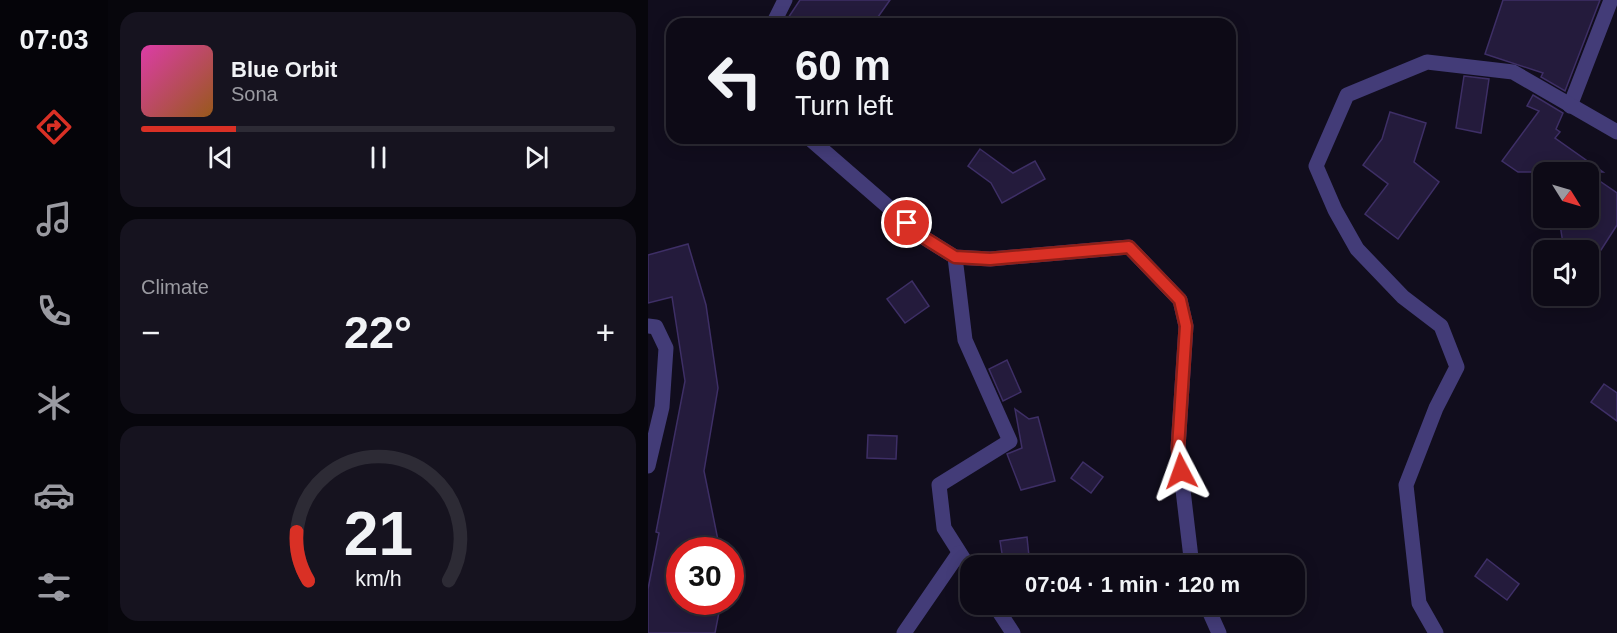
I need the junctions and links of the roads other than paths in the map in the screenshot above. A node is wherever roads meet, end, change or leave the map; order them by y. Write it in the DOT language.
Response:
graph roads {
  1 [pos="785,0"];
  2 [pos="1611,0"];
  3 [pos="776,18"];
  4 [pos="1570,106"];
  5 [pos="1617,132"];
  6 [pos="816,144"];
  7 [pos="955,257"];
  8 [pos="648,326"];
  9 [pos="648,466"];
  10 [pos="959,553"];
  11 [pos="1191,555"];
  12 [pos="1001,615"];
  13 [pos="1211,615"];
  14 [pos="904,633"];
  15 [pos="1013,633"];
  16 [pos="1219,633"];
  17 [pos="1436,633"];
  1 -- 3 [label="street"];
  2 -- 4 [label="street"];
  4 -- 5 [label="street"];
  4 -- 17 [label="street"];
  6 -- 7 [label="street"];
  7 -- 10 [label="street"];
  7 -- 11 [label="street"];
  8 -- 9 [label="street"];
  10 -- 14 [label="street"];
  12 -- 15 [label="street"];
  13 -- 16 [label="street"];
}
